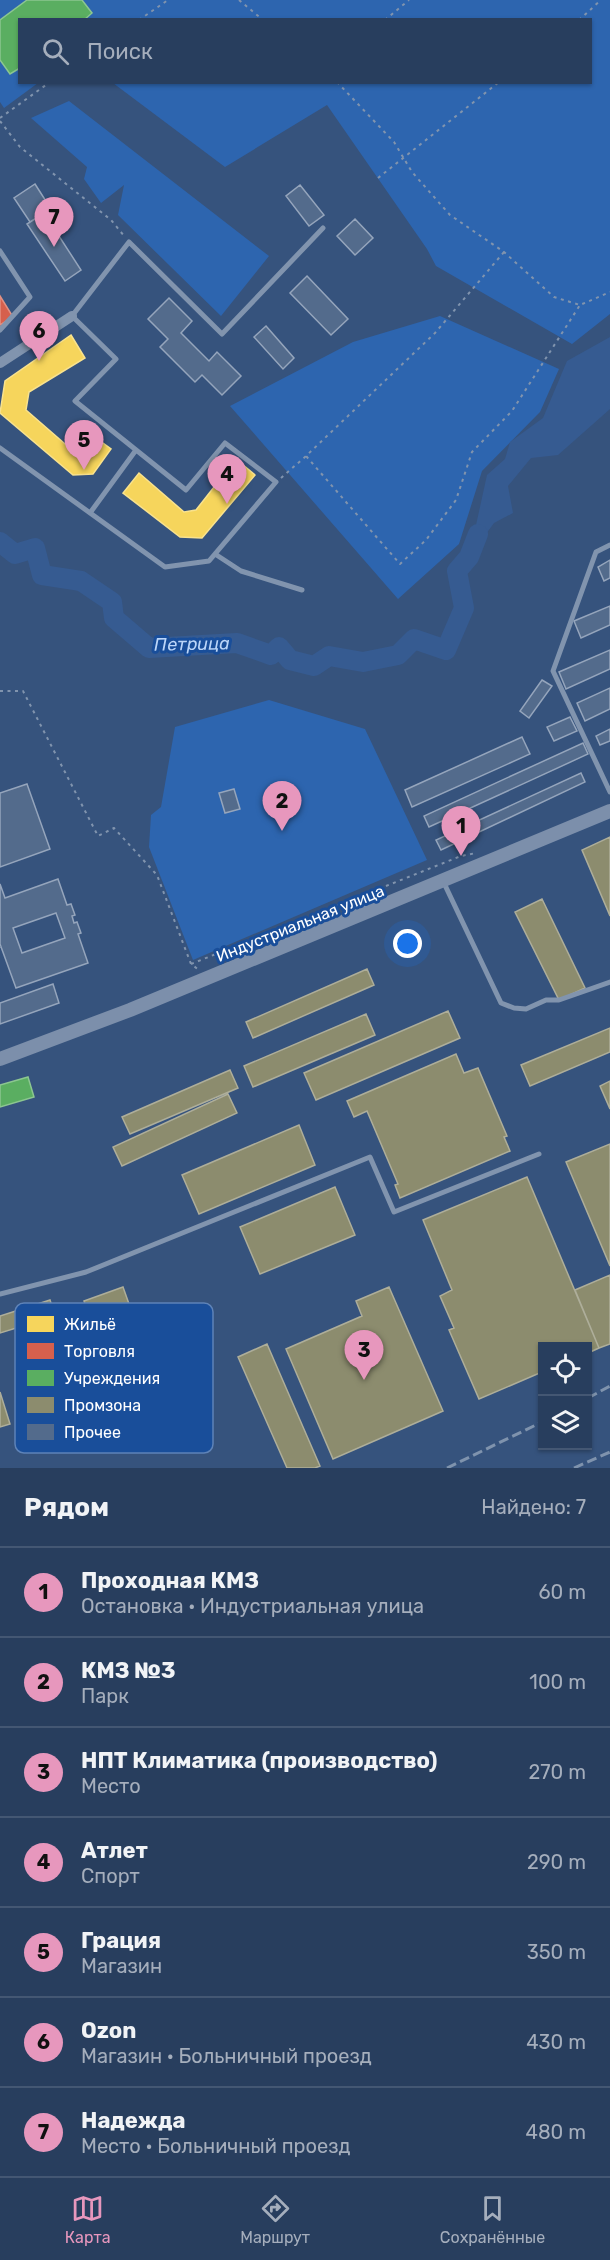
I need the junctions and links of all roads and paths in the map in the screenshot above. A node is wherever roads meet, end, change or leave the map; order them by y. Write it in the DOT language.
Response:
graph roads {
  1 [pos="168,0"];
  2 [pos="239,0"];
  3 [pos="409,0"];
  4 [pos="601,0"];
  5 [pos="142,18"];
  6 [pos="261,18"];
  7 [pos="387,18"];
  8 [pos="581,18"];
  9 [pos="47,84"];
  10 [pos="339,84"];
  11 [pos="496,84"];
  12 [pos="0,120"];
  13 [pos="404,158"];
  14 [pos="378,178"];
  15 [pos="323,228"];
  16 [pos="129,242"];
  17 [pos="0,252"];
  18 [pos="504,252"];
  19 [pos="610,292"];
  20 [pos="580,305"];
  21 [pos="72,316"];
  22 [pos="0,330"];
  23 [pos="0,363"];
  24 [pos="0,448"];
  25 [pos="136,450"];
  26 [pos="306,456"];
  27 [pos="276,482"];
  28 [pos="90,513"];
  29 [pos="610,545"];
  30 [pos="215,554"];
  31 [pos="302,590"];
  32 [pos="0,691"];
  33 [pos="610,792"];
  34 [pos="610,811"];
  35 [pos="481,852"];
  36 [pos="443,881"];
  37 [pos="191,964"];
  38 [pos="201,971"];
  39 [pos="610,982"];
  40 [pos="0,1059"];
  41 [pos="539,1154"];
  42 [pos="0,1294"];
  1 -- 5 [label="path"];
  2 -- 6 [label="path"];
  3 -- 7 [label="path"];
  4 -- 8 [label="path"];
  9 -- 12 [label="path"];
  10 -- 13 [label="path"];
  11 -- 13 [label="path"];
  12 -- 16 [label="path"];
  13 -- 14 [label="path"];
  13 -- 18 [label="path"];
  15 -- 16 [label="lane"];
  16 -- 21 [label="lane"];
  17 -- 22 [label="lane"];
  18 -- 20 [label="path"];
  18 -- 26 [label="path"];
  19 -- 20 [label="path"];
  20 -- 26 [label="path"];
  21 -- 23 [label="street"];
  21 -- 25 [label="lane"];
  24 -- 28 [label="lane"];
  25 -- 27 [label="lane"];
  25 -- 28 [label="lane"];
  26 -- 27 [label="path"];
  27 -- 30 [label="lane"];
  28 -- 30 [label="lane"];
  29 -- 33 [label="lane"];
  30 -- 31 [label="lane"];
  32 -- 37 [label="path"];
  34 -- 36 [label="main road, Индустриальная улица"];
  35 -- 37 [label="path"];
  36 -- 39 [label="lane"];
  36 -- 40 [label="main road, Индустриальная улица"];
  37 -- 38 [label="path"];
  41 -- 42 [label="lane"];
}
